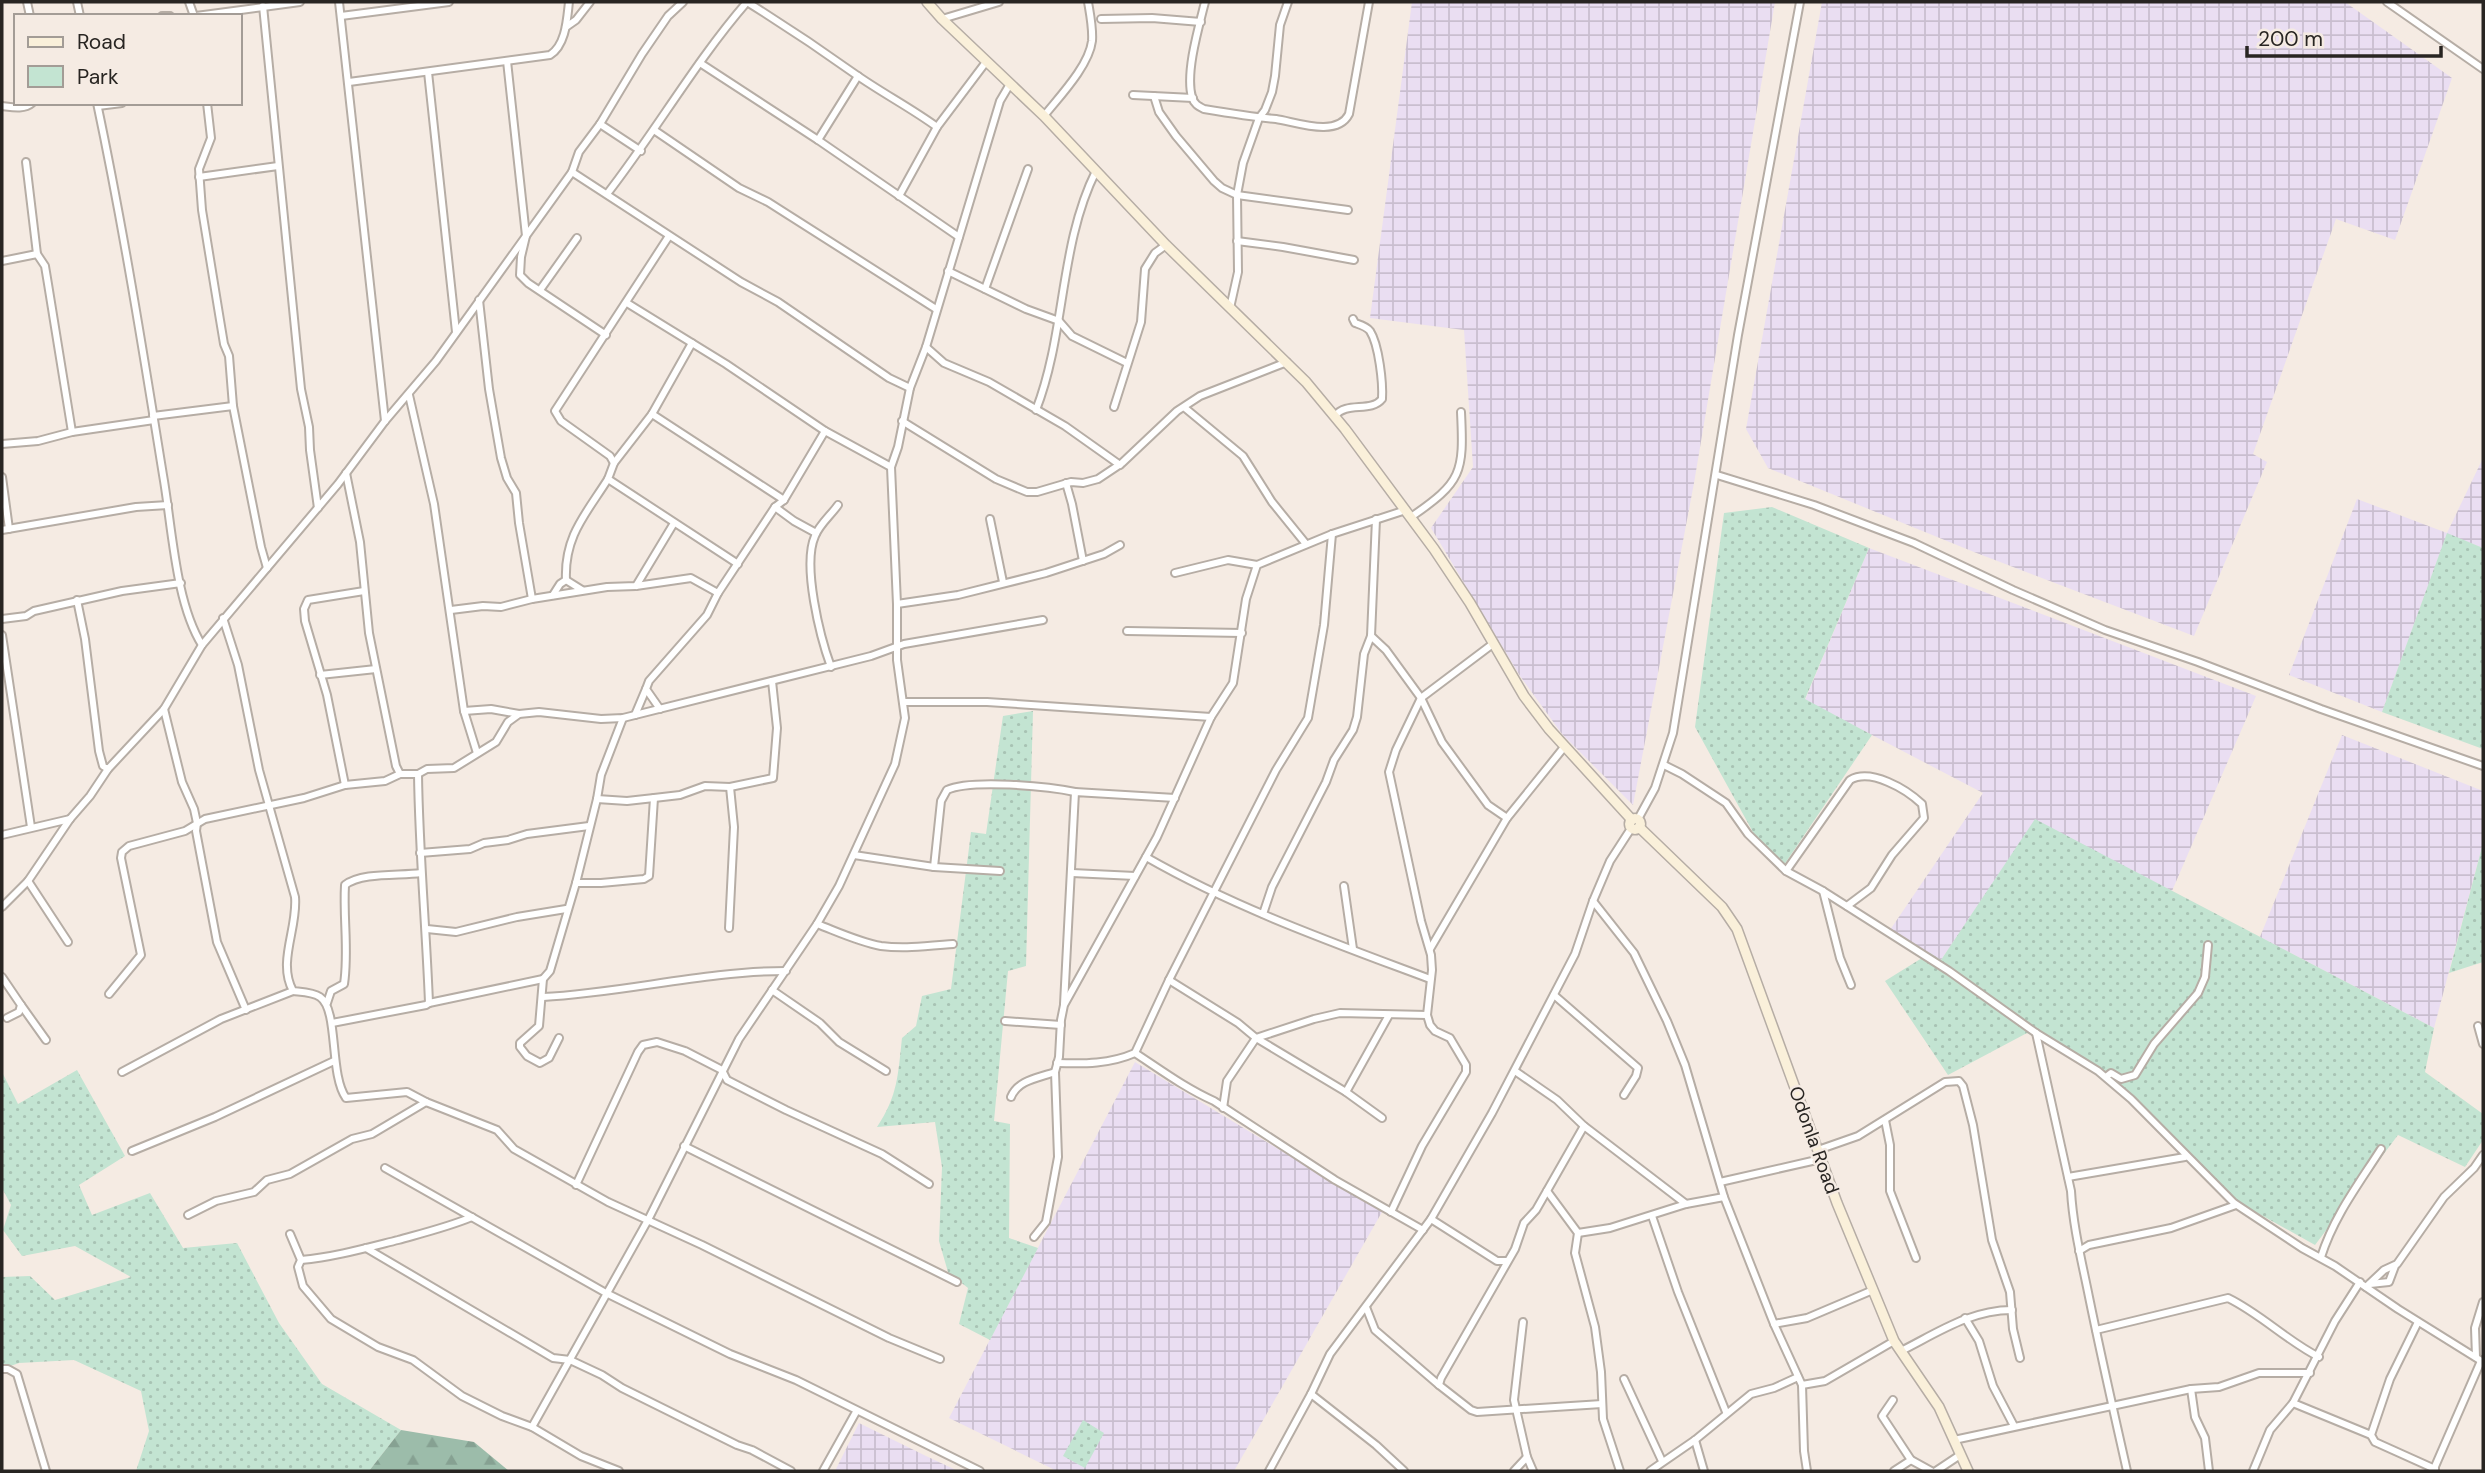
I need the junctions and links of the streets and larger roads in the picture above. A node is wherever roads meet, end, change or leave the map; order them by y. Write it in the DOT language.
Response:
graph roads {
  1 [pos="300,2"];
  2 [pos="339,2"];
  3 [pos="449,2"];
  4 [pos="569,2"];
  5 [pos="590,2"];
  6 [pos="684,2"];
  7 [pos="747,2"];
  8 [pos="927,2"];
  9 [pos="999,2"];
  10 [pos="1088,2"];
  11 [pos="1205,2"];
  12 [pos="1288,2"];
  13 [pos="1369,2"];
  14 [pos="1800,2"];
  15 [pos="2387,2"];
  16 [pos="263,6"];
  17 [pos="209,14"];
  18 [pos="341,16"];
  19 [pos="942,19"];
  20 [pos="1101,19"];
  21 [pos="1201,22"];
  22 [pos="566,27"];
  23 [pos="507,61"];
  24 [pos="986,62"];
  25 [pos="700,63"];
  26 [pos="2483,69"];
  27 [pos="428,72"];
  28 [pos="858,76"];
  29 [pos="349,82"];
  30 [pos="1010,84"];
  31 [pos="1133,95"];
  32 [pos="1154,96"];
  33 [pos="1193,99"];
  34 [pos="30,105"];
  35 [pos="98,105"];
  36 [pos="207,105"];
  37 [pos="2,106"];
  38 [pos="1044,116"];
  39 [pos="1259,118"];
  40 [pos="600,124"];
  41 [pos="937,127"];
  42 [pos="654,130"];
  43 [pos="818,140"];
  44 [pos="641,151"];
  45 [pos="26,162"];
  46 [pos="278,166"];
  47 [pos="1028,169"];
  48 [pos="1096,171"];
  49 [pos="572,172"];
  50 [pos="199,177"];
  51 [pos="607,194"];
  52 [pos="1237,195"];
  53 [pos="900,196"];
  54 [pos="1348,209"];
  55 [pos="524,212"];
  56 [pos="542,215"];
  57 [pos="526,236"];
  58 [pos="668,236"];
  59 [pos="959,237"];
  60 [pos="577,238"];
  61 [pos="1237,241"];
  62 [pos="1166,245"];
  63 [pos="37,254"];
  64 [pos="1354,260"];
  65 [pos="2,261"];
  66 [pos="948,271"];
  67 [pos="985,289"];
  68 [pos="540,290"];
  69 [pos="479,300"];
  70 [pos="627,303"];
  71 [pos="1230,308"];
  72 [pos="936,309"];
  73 [pos="1353,318"];
  74 [pos="454,320"];
  75 [pos="1059,321"];
  76 [pos="463,322"];
  77 [pos="456,332"];
  78 [pos="606,335"];
  79 [pos="692,343"];
  80 [pos="926,347"];
  81 [pos="1287,362"];
  82 [pos="1127,363"];
  83 [pos="910,388"];
  84 [pos="409,395"];
  85 [pos="233,406"];
  86 [pos="1114,407"];
  87 [pos="1185,408"];
  88 [pos="1036,410"];
  89 [pos="1461,412"];
  90 [pos="652,414"];
  91 [pos="1335,416"];
  92 [pos="154,418"];
  93 [pos="385,421"];
  94 [pos="902,421"];
  95 [pos="825,430"];
  96 [pos="72,432"];
  97 [pos="2,444"];
  98 [pos="610,456"];
  99 [pos="619,456"];
  100 [pos="614,463"];
  101 [pos="1120,465"];
  102 [pos="891,467"];
  103 [pos="346,472"];
  104 [pos="1717,475"];
  105 [pos="2,477"];
  106 [pos="608,479"];
  107 [pos="1066,483"];
  108 [pos="338,484"];
  109 [pos="349,486"];
  110 [pos="316,495"];
  111 [pos="324,500"];
  112 [pos="784,500"];
  113 [pos="168,505"];
  114 [pos="838,506"];
  115 [pos="775,507"];
  116 [pos="318,508"];
  117 [pos="1408,513"];
  118 [pos="990,519"];
  119 [pos="1376,519"];
  120 [pos="674,523"];
  121 [pos="5,530"];
  122 [pos="816,533"];
  123 [pos="1332,534"];
  124 [pos="1306,544"];
  125 [pos="1120,545"];
  126 [pos="1083,561"];
  127 [pos="738,564"];
  128 [pos="1257,565"];
  129 [pos="267,568"];
  130 [pos="1175,573"];
  131 [pos="644,574"];
  132 [pos="566,580"];
  133 [pos="1003,582"];
  134 [pos="181,583"];
  135 [pos="652,584"];
  136 [pos="636,586"];
  137 [pos="582,590"];
  138 [pos="364,591"];
  139 [pos="718,593"];
  140 [pos="553,596"];
  141 [pos="532,599"];
  142 [pos="77,600"];
  143 [pos="897,604"];
  144 [pos="451,610"];
  145 [pos="223,618"];
  146 [pos="2,619"];
  147 [pos="1043,620"];
  148 [pos="215,629"];
  149 [pos="1127,631"];
  150 [pos="229,632"];
  151 [pos="1242,634"];
  152 [pos="2,635"];
  153 [pos="1371,636"];
  154 [pos="1494,643"];
  155 [pos="201,645"];
  156 [pos="898,648"];
  157 [pos="831,667"];
  158 [pos="376,669"];
  159 [pos="320,675"];
  160 [pos="772,681"];
  161 [pos="646,689"];
  162 [pos="1421,698"];
  163 [pos="903,702"];
  164 [pos="164,709"];
  165 [pos="660,709"];
  166 [pos="464,711"];
  167 [pos="519,714"];
  168 [pos="635,715"];
  169 [pos="1211,717"];
  170 [pos="623,718"];
  171 [pos="1565,746"];
  172 [pos="477,753"];
  173 [pos="1664,765"];
  174 [pos="396,766"];
  175 [pos="2483,766"];
  176 [pos="108,769"];
  177 [pos="400,774"];
  178 [pos="418,774"];
  179 [pos="392,778"];
  180 [pos="345,785"];
  181 [pos="730,787"];
  182 [pos="1075,792"];
  183 [pos="654,798"];
  184 [pos="1175,798"];
  185 [pos="597,799"];
  186 [pos="270,805"];
  187 [pos="1507,818"];
  188 [pos="69,819"];
  189 [pos="197,823"];
  190 [pos="1635,823"];
  191 [pos="589,826"];
  192 [pos="31,827"];
  193 [pos="2,835"];
  194 [pos="420,853"];
  195 [pos="854,855"];
  196 [pos="1146,857"];
  197 [pos="934,867"];
  198 [pos="1000,871"];
  199 [pos="1786,871"];
  200 [pos="421,873"];
  201 [pos="1072,873"];
  202 [pos="1135,876"];
  203 [pos="28,881"];
  204 [pos="576,883"];
  205 [pos="1344,886"];
  206 [pos="1823,891"];
  207 [pos="1214,892"];
  208 [pos="1592,901"];
  209 [pos="1847,906"];
  210 [pos="2,907"];
  211 [pos="566,909"];
  212 [pos="548,912"];
  213 [pos="1263,914"];
  214 [pos="563,921"];
  215 [pos="817,924"];
  216 [pos="729,928"];
  217 [pos="427,929"];
  218 [pos="68,942"];
  219 [pos="953,944"];
  220 [pos="2208,945"];
  221 [pos="1353,949"];
  222 [pos="1430,949"];
  223 [pos="786,971"];
  224 [pos="2,977"];
  225 [pos="543,979"];
  226 [pos="1430,979"];
  227 [pos="1169,980"];
  228 [pos="1851,985"];
  229 [pos="293,990"];
  230 [pos="772,990"];
  231 [pos="109,994"];
  232 [pos="1554,995"];
  233 [pos="542,997"];
  234 [pos="327,1003"];
  235 [pos="429,1003"];
  236 [pos="21,1005"];
  237 [pos="1064,1005"];
  238 [pos="246,1010"];
  239 [pos="1389,1015"];
  240 [pos="1427,1015"];
  241 [pos="7,1018"];
  242 [pos="1005,1021"];
  243 [pos="332,1023"];
  244 [pos="1061,1025"];
  245 [pos="2478,1026"];
  246 [pos="2036,1033"];
  247 [pos="559,1038"];
  248 [pos="1256,1038"];
  249 [pos="46,1040"];
  250 [pos="2483,1044"];
  251 [pos="1135,1054"];
  252 [pos="334,1061"];
  253 [pos="1057,1063"];
  254 [pos="722,1070"];
  255 [pos="886,1071"];
  256 [pos="1515,1071"];
  257 [pos="122,1072"];
  258 [pos="1055,1073"];
  259 [pos="2106,1077"];
  260 [pos="1346,1092"];
  261 [pos="1624,1095"];
  262 [pos="1011,1097"];
  263 [pos="426,1102"];
  264 [pos="1223,1108"];
  265 [pos="1382,1118"];
  266 [pos="1885,1120"];
  267 [pos="1584,1126"];
  268 [pos="684,1146"];
  269 [pos="2381,1149"];
  270 [pos="132,1151"];
  271 [pos="1819,1155"];
  272 [pos="2483,1155"];
  273 [pos="2185,1157"];
  274 [pos="385,1168"];
  275 [pos="2068,1177"];
  276 [pos="1720,1182"];
  277 [pos="929,1184"];
  278 [pos="576,1185"];
  279 [pos="1547,1191"];
  280 [pos="1724,1197"];
  281 [pos="1686,1204"];
  282 [pos="2236,1205"];
  283 [pos="1391,1212"];
  284 [pos="188,1215"];
  285 [pos="1652,1216"];
  286 [pos="472,1217"];
  287 [pos="1431,1219"];
  288 [pos="648,1220"];
  289 [pos="1423,1230"];
  290 [pos="1578,1233"];
  291 [pos="290,1234"];
  292 [pos="1034,1237"];
  293 [pos="366,1248"];
  294 [pos="2079,1251"];
  295 [pos="2321,1257"];
  296 [pos="1916,1258"];
  297 [pos="301,1260"];
  298 [pos="1497,1261"];
  299 [pos="1507,1261"];
  300 [pos="2395,1266"];
  301 [pos="1502,1272"];
  302 [pos="957,1282"];
  303 [pos="2360,1282"];
  304 [pos="2368,1286"];
  305 [pos="1873,1290"];
  306 [pos="606,1293"];
  307 [pos="2483,1302"];
  308 [pos="1366,1307"];
  309 [pos="2012,1310"];
  310 [pos="1965,1318"];
  311 [pos="1523,1322"];
  312 [pos="2418,1322"];
  313 [pos="1774,1324"];
  314 [pos="2096,1330"];
  315 [pos="1894,1341"];
  316 [pos="2475,1344"];
  317 [pos="2464,1349"];
  318 [pos="1901,1352"];
  319 [pos="2319,1357"];
  320 [pos="2020,1358"];
  321 [pos="940,1359"];
  322 [pos="570,1360"];
  323 [pos="2480,1360"];
  324 [pos="2,1369"];
  325 [pos="2310,1373"];
  326 [pos="1798,1377"];
  327 [pos="1624,1379"];
  328 [pos="1802,1384"];
  329 [pos="1439,1385"];
  330 [pos="2192,1389"];
  331 [pos="1311,1394"];
  332 [pos="1893,1400"];
  333 [pos="2293,1403"];
  334 [pos="1602,1404"];
  335 [pos="2111,1405"];
  336 [pos="1516,1411"];
  337 [pos="856,1412"];
  338 [pos="1726,1412"];
  339 [pos="2014,1426"];
  340 [pos="532,1427"];
  341 [pos="2371,1436"];
  342 [pos="1695,1440"];
  343 [pos="1954,1440"];
  344 [pos="1960,1455"];
  345 [pos="1527,1457"];
  346 [pos="1911,1460"];
  347 [pos="1662,1461"];
  348 [pos="2434,1470"];
  349 [pos="46,1471"];
  350 [pos="619,1471"];
  351 [pos="791,1471"];
  352 [pos="823,1471"];
  353 [pos="979,1471"];
  354 [pos="1269,1471"];
  355 [pos="1404,1471"];
  356 [pos="1514,1471"];
  357 [pos="1533,1471"];
  358 [pos="1620,1471"];
  359 [pos="1650,1471"];
  360 [pos="1704,1471"];
  361 [pos="1807,1471"];
  362 [pos="1894,1471"];
  363 [pos="1930,1471"];
  364 [pos="1936,1471"];
  365 [pos="1968,1471"];
  366 [pos="2127,1471"];
  367 [pos="2209,1471"];
  368 [pos="2253,1471"];
  1 -- 16 [label="street"];
  2 -- 18 [label="street"];
  3 -- 18 [label="street"];
  4 -- 22 [label="street"];
  5 -- 22 [label="street"];
  6 -- 40 [label="street"];
  7 -- 25 [label="street"];
  7 -- 28 [label="street"];
  8 -- 19 [label="street, Odonla Road"];
  9 -- 19 [label="street"];
  10 -- 38 [label="street"];
  11 -- 21 [label="street"];
  12 -- 39 [label="street"];
  13 -- 39 [label="street"];
  14 -- 104 [label="street"];
  15 -- 26 [label="street"];
  16 -- 17 [label="street"];
  16 -- 46 [label="street"];
  18 -- 29 [label="street"];
  19 -- 24 [label="street, Odonla Road"];
  20 -- 21 [label="street"];
  21 -- 33 [label="street"];
  22 -- 23 [label="street"];
  23 -- 27 [label="street"];
  23 -- 55 [label="street"];
  24 -- 30 [label="street, Odonla Road"];
  24 -- 41 [label="street"];
  25 -- 42 [label="street"];
  25 -- 43 [label="street"];
  27 -- 29 [label="street"];
  27 -- 74 [label="street"];
  28 -- 41 [label="street"];
  28 -- 43 [label="street"];
  29 -- 93 [label="street"];
  30 -- 38 [label="street, Odonla Road"];
  30 -- 59 [label="street"];
  31 -- 32 [label="street"];
  32 -- 33 [label="street"];
  32 -- 52 [label="street"];
  33 -- 39 [label="street"];
  34 -- 37 [label="street"];
  35 -- 92 [label="street"];
  36 -- 50 [label="street"];
  38 -- 48 [label="street, Odonla Road"];
  39 -- 52 [label="street"];
  40 -- 44 [label="street"];
  40 -- 49 [label="street"];
  41 -- 53 [label="street"];
  42 -- 44 [label="street"];
  42 -- 72 [label="street"];
  43 -- 53 [label="street"];
  44 -- 51 [label="street"];
  45 -- 63 [label="street"];
  46 -- 50 [label="street"];
  46 -- 110 [label="street"];
  47 -- 67 [label="street"];
  48 -- 62 [label="street, Odonla Road"];
  48 -- 75 [label="street"];
  49 -- 51 [label="street"];
  49 -- 56 [label="street"];
  50 -- 85 [label="street"];
  51 -- 58 [label="street"];
  52 -- 54 [label="street"];
  52 -- 61 [label="street"];
  53 -- 59 [label="street"];
  55 -- 56 [label="street"];
  55 -- 57 [label="street"];
  56 -- 57 [label="street"];
  57 -- 68 [label="street"];
  57 -- 69 [label="street"];
  58 -- 70 [label="street"];
  58 -- 83 [label="street"];
  59 -- 66 [label="street"];
  60 -- 68 [label="street"];
  61 -- 64 [label="street"];
  61 -- 71 [label="street"];
  62 -- 71 [label="street, Odonla Road"];
  62 -- 82 [label="street"];
  63 -- 65 [label="street"];
  63 -- 96 [label="street"];
  66 -- 67 [label="street"];
  66 -- 72 [label="street"];
  67 -- 75 [label="street"];
  68 -- 78 [label="street"];
  69 -- 76 [label="street"];
  69 -- 141 [label="street"];
  70 -- 78 [label="street"];
  70 -- 79 [label="street"];
  71 -- 81 [label="street, Odonla Road"];
  72 -- 80 [label="street"];
  73 -- 91 [label="street"];
  74 -- 76 [label="street"];
  74 -- 77 [label="street"];
  75 -- 82 [label="street"];
  75 -- 88 [label="street"];
  76 -- 77 [label="street"];
  77 -- 84 [label="street"];
  78 -- 98 [label="street"];
  79 -- 90 [label="street"];
  79 -- 95 [label="street"];
  80 -- 83 [label="street"];
  80 -- 88 [label="street"];
  81 -- 87 [label="street"];
  81 -- 91 [label="street, Odonla Road"];
  82 -- 86 [label="street"];
  83 -- 94 [label="street"];
  84 -- 93 [label="street"];
  84 -- 144 [label="street"];
  85 -- 92 [label="street"];
  85 -- 129 [label="street"];
  87 -- 101 [label="street"];
  87 -- 124 [label="street"];
  88 -- 101 [label="street"];
  89 -- 117 [label="street"];
  90 -- 99 [label="street"];
  90 -- 112 [label="street"];
  91 -- 117 [label="street, Odonla Road"];
  92 -- 96 [label="street"];
  92 -- 113 [label="street"];
  93 -- 103 [label="street"];
  94 -- 102 [label="street"];
  94 -- 107 [label="street"];
  95 -- 102 [label="street"];
  95 -- 112 [label="street"];
  96 -- 97 [label="street"];
  98 -- 99 [label="street"];
  98 -- 100 [label="street"];
  99 -- 100 [label="street"];
  100 -- 106 [label="street"];
  101 -- 107 [label="street"];
  102 -- 143 [label="street"];
  103 -- 108 [label="street"];
  103 -- 109 [label="street"];
  104 -- 173 [label="street"];
  104 -- 175 [label="street"];
  105 -- 121 [label="street"];
  106 -- 120 [label="street"];
  106 -- 132 [label="street"];
  107 -- 126 [label="street"];
  108 -- 109 [label="street"];
  108 -- 111 [label="street"];
  109 -- 138 [label="street"];
  110 -- 111 [label="street"];
  110 -- 116 [label="street"];
  111 -- 116 [label="street"];
  112 -- 115 [label="street"];
  113 -- 121 [label="street"];
  113 -- 134 [label="street"];
  114 -- 122 [label="street"];
  115 -- 122 [label="street"];
  115 -- 127 [label="street"];
  116 -- 129 [label="street"];
  117 -- 119 [label="street"];
  117 -- 154 [label="street, Odonla Road"];
  118 -- 133 [label="street"];
  119 -- 123 [label="street"];
  119 -- 153 [label="street"];
  120 -- 127 [label="street"];
  120 -- 131 [label="street"];
  122 -- 157 [label="street"];
  123 -- 124 [label="street"];
  123 -- 207 [label="street"];
  124 -- 128 [label="street"];
  125 -- 126 [label="street"];
  126 -- 133 [label="street"];
  127 -- 139 [label="street"];
  128 -- 130 [label="street"];
  128 -- 151 [label="street"];
  129 -- 145 [label="street"];
  131 -- 135 [label="street"];
  131 -- 136 [label="street"];
  132 -- 137 [label="street"];
  132 -- 140 [label="street"];
  133 -- 143 [label="street"];
  134 -- 142 [label="street"];
  134 -- 155 [label="street"];
  135 -- 136 [label="street"];
  135 -- 139 [label="street"];
  136 -- 137 [label="street"];
  137 -- 140 [label="street"];
  138 -- 158 [label="street"];
  138 -- 159 [label="street"];
  139 -- 161 [label="street"];
  140 -- 141 [label="street"];
  141 -- 144 [label="street"];
  142 -- 146 [label="street"];
  142 -- 176 [label="street"];
  143 -- 156 [label="street"];
  144 -- 166 [label="street"];
  145 -- 148 [label="street"];
  145 -- 150 [label="street"];
  147 -- 156 [label="street"];
  148 -- 150 [label="street"];
  148 -- 155 [label="street"];
  149 -- 151 [label="street"];
  150 -- 186 [label="street"];
  151 -- 169 [label="street"];
  152 -- 192 [label="street"];
  153 -- 162 [label="street"];
  153 -- 213 [label="street"];
  154 -- 162 [label="street"];
  154 -- 171 [label="street, Odonla Road"];
  155 -- 164 [label="street"];
  156 -- 157 [label="street"];
  156 -- 163 [label="street"];
  157 -- 160 [label="street"];
  158 -- 159 [label="street"];
  158 -- 174 [label="street"];
  159 -- 180 [label="street"];
  160 -- 165 [label="street"];
  160 -- 181 [label="street"];
  161 -- 165 [label="street"];
  161 -- 168 [label="street"];
  162 -- 187 [label="street"];
  162 -- 222 [label="street"];
  163 -- 169 [label="street"];
  163 -- 195 [label="street"];
  164 -- 176 [label="street"];
  164 -- 189 [label="street"];
  165 -- 168 [label="street"];
  166 -- 167 [label="street"];
  166 -- 172 [label="street"];
  167 -- 170 [label="street"];
  167 -- 172 [label="street"];
  168 -- 170 [label="street"];
  169 -- 184 [label="street"];
  170 -- 185 [label="street"];
  171 -- 187 [label="street"];
  171 -- 190 [label="street, Odonla Road"];
  172 -- 178 [label="street"];
  173 -- 190 [label="street"];
  173 -- 199 [label="street"];
  174 -- 177 [label="street"];
  174 -- 179 [label="street"];
  176 -- 188 [label="street"];
  177 -- 178 [label="street"];
  177 -- 179 [label="street"];
  178 -- 194 [label="street"];
  179 -- 180 [label="street"];
  180 -- 186 [label="street"];
  181 -- 183 [label="street"];
  181 -- 216 [label="street"];
  182 -- 184 [label="street"];
  182 -- 197 [label="street"];
  182 -- 201 [label="street"];
  183 -- 185 [label="street"];
  183 -- 204 [label="street"];
  184 -- 196 [label="street"];
  185 -- 191 [label="street"];
  186 -- 189 [label="street"];
  186 -- 229 [label="street"];
  187 -- 222 [label="street"];
  188 -- 192 [label="street"];
  188 -- 203 [label="street"];
  189 -- 231 [label="street"];
  189 -- 238 [label="street"];
  190 -- 208 [label="street"];
  190 -- 271 [label="street, Odonla Road"];
  191 -- 194 [label="street"];
  191 -- 204 [label="street"];
  192 -- 193 [label="street"];
  194 -- 200 [label="street"];
  195 -- 197 [label="street"];
  195 -- 215 [label="street"];
  196 -- 202 [label="street"];
  196 -- 207 [label="street"];
  197 -- 198 [label="street"];
  199 -- 206 [label="street"];
  199 -- 209 [label="street"];
  200 -- 217 [label="street"];
  200 -- 234 [label="street"];
  201 -- 202 [label="street"];
  201 -- 237 [label="street"];
  202 -- 237 [label="street"];
  203 -- 210 [label="street"];
  203 -- 218 [label="street"];
  204 -- 211 [label="street"];
  205 -- 221 [label="street"];
  206 -- 209 [label="street"];
  206 -- 228 [label="street"];
  207 -- 213 [label="street"];
  207 -- 227 [label="street"];
  208 -- 232 [label="street"];
  208 -- 276 [label="street"];
  209 -- 246 [label="street"];
  211 -- 212 [label="street"];
  211 -- 214 [label="street"];
  212 -- 214 [label="street"];
  212 -- 217 [label="street"];
  213 -- 221 [label="street"];
  214 -- 225 [label="street"];
  215 -- 219 [label="street"];
  215 -- 223 [label="street"];
  217 -- 235 [label="street"];
  220 -- 259 [label="street"];
  221 -- 226 [label="street"];
  222 -- 226 [label="street"];
  223 -- 230 [label="street"];
  223 -- 233 [label="street"];
  224 -- 236 [label="street"];
  225 -- 233 [label="street"];
  225 -- 235 [label="street"];
  226 -- 240 [label="street"];
  227 -- 248 [label="street"];
  227 -- 251 [label="street"];
  229 -- 234 [label="street"];
  229 -- 238 [label="street"];
  230 -- 254 [label="street"];
  230 -- 255 [label="street"];
  232 -- 256 [label="street"];
  232 -- 261 [label="street"];
  233 -- 247 [label="street"];
  234 -- 243 [label="street"];
  235 -- 243 [label="street"];
  236 -- 241 [label="street"];
  236 -- 249 [label="street"];
  237 -- 244 [label="street"];
  238 -- 257 [label="street"];
  239 -- 240 [label="street"];
  239 -- 248 [label="street"];
  239 -- 260 [label="street"];
  240 -- 283 [label="street"];
  242 -- 244 [label="street"];
  243 -- 252 [label="street"];
  244 -- 253 [label="street"];
  245 -- 250 [label="street"];
  246 -- 259 [label="street"];
  246 -- 275 [label="street"];
  248 -- 260 [label="street"];
  248 -- 264 [label="street"];
  251 -- 253 [label="street"];
  251 -- 264 [label="street"];
  252 -- 263 [label="street"];
  252 -- 270 [label="street"];
  253 -- 258 [label="street"];
  254 -- 268 [label="street"];
  254 -- 277 [label="street"];
  254 -- 278 [label="street"];
  256 -- 267 [label="street"];
  256 -- 287 [label="street"];
  258 -- 262 [label="street"];
  258 -- 292 [label="street"];
  259 -- 273 [label="street"];
  260 -- 265 [label="street"];
  263 -- 278 [label="street"];
  263 -- 284 [label="street"];
  264 -- 283 [label="street"];
  266 -- 271 [label="street"];
  266 -- 296 [label="street"];
  266 -- 309 [label="street"];
  267 -- 279 [label="street"];
  267 -- 281 [label="street"];
  268 -- 288 [label="street"];
  268 -- 302 [label="street"];
  269 -- 295 [label="street"];
  271 -- 276 [label="street"];
  271 -- 305 [label="street, Odonla Road"];
  272 -- 300 [label="street"];
  273 -- 275 [label="street"];
  273 -- 282 [label="street"];
  274 -- 286 [label="street"];
  275 -- 294 [label="street"];
  276 -- 280 [label="street"];
  278 -- 288 [label="street"];
  279 -- 290 [label="street"];
  279 -- 299 [label="street"];
  280 -- 281 [label="street"];
  280 -- 313 [label="street"];
  281 -- 285 [label="street"];
  282 -- 294 [label="street"];
  282 -- 295 [label="street"];
  283 -- 289 [label="street"];
  285 -- 290 [label="street"];
  285 -- 338 [label="street"];
  286 -- 293 [label="street"];
  286 -- 306 [label="street"];
  287 -- 289 [label="street"];
  287 -- 298 [label="street"];
  288 -- 306 [label="street"];
  288 -- 321 [label="street"];
  289 -- 308 [label="street"];
  290 -- 334 [label="street"];
  291 -- 297 [label="street"];
  293 -- 297 [label="street"];
  293 -- 322 [label="street"];
  294 -- 314 [label="street"];
  295 -- 303 [label="street"];
  297 -- 340 [label="street"];
  298 -- 299 [label="street"];
  298 -- 301 [label="street"];
  299 -- 301 [label="street"];
  300 -- 304 [label="street"];
  300 -- 304 [label="street"];
  301 -- 329 [label="street"];
  303 -- 304 [label="street"];
  303 -- 319 [label="street"];
  304 -- 312 [label="street"];
  305 -- 313 [label="street"];
  305 -- 315 [label="street, Odonla Road"];
  306 -- 322 [label="street"];
  306 -- 337 [label="street"];
  307 -- 316 [label="street"];
  308 -- 329 [label="street"];
  308 -- 331 [label="street"];
  309 -- 310 [label="street"];
  309 -- 320 [label="street"];
  310 -- 318 [label="street"];
  310 -- 339 [label="street"];
  311 -- 336 [label="street"];
  312 -- 317 [label="street"];
  312 -- 341 [label="street"];
  313 -- 326 [label="street"];
  314 -- 319 [label="street"];
  314 -- 335 [label="street"];
  315 -- 318 [label="street, Odonla Road"];
  315 -- 328 [label="street"];
  316 -- 317 [label="street"];
  316 -- 323 [label="street"];
  317 -- 323 [label="street"];
  318 -- 343 [label="street, Odonla Road"];
  319 -- 325 [label="street"];
  322 -- 340 [label="street"];
  322 -- 351 [label="street"];
  323 -- 348 [label="street"];
  324 -- 349 [label="street"];
  325 -- 330 [label="street"];
  325 -- 333 [label="street"];
  326 -- 328 [label="street"];
  326 -- 338 [label="street"];
  327 -- 347 [label="street"];
  328 -- 361 [label="street"];
  329 -- 336 [label="street"];
  330 -- 335 [label="street"];
  330 -- 367 [label="street"];
  331 -- 354 [label="street"];
  331 -- 355 [label="street"];
  332 -- 346 [label="street"];
  333 -- 341 [label="street"];
  333 -- 368 [label="street"];
  334 -- 336 [label="street"];
  334 -- 358 [label="street"];
  335 -- 339 [label="street"];
  335 -- 366 [label="street"];
  336 -- 345 [label="street"];
  337 -- 352 [label="street"];
  337 -- 353 [label="street"];
  338 -- 342 [label="street"];
  339 -- 343 [label="street"];
  340 -- 350 [label="street"];
  341 -- 348 [label="street"];
  342 -- 347 [label="street"];
  342 -- 360 [label="street"];
  343 -- 344 [label="street, Odonla Road"];
  344 -- 364 [label="street"];
  344 -- 365 [label="street, Odonla Road"];
  345 -- 356 [label="street"];
  345 -- 357 [label="street"];
  346 -- 362 [label="street"];
  346 -- 363 [label="street"];
  347 -- 359 [label="street"];
}
